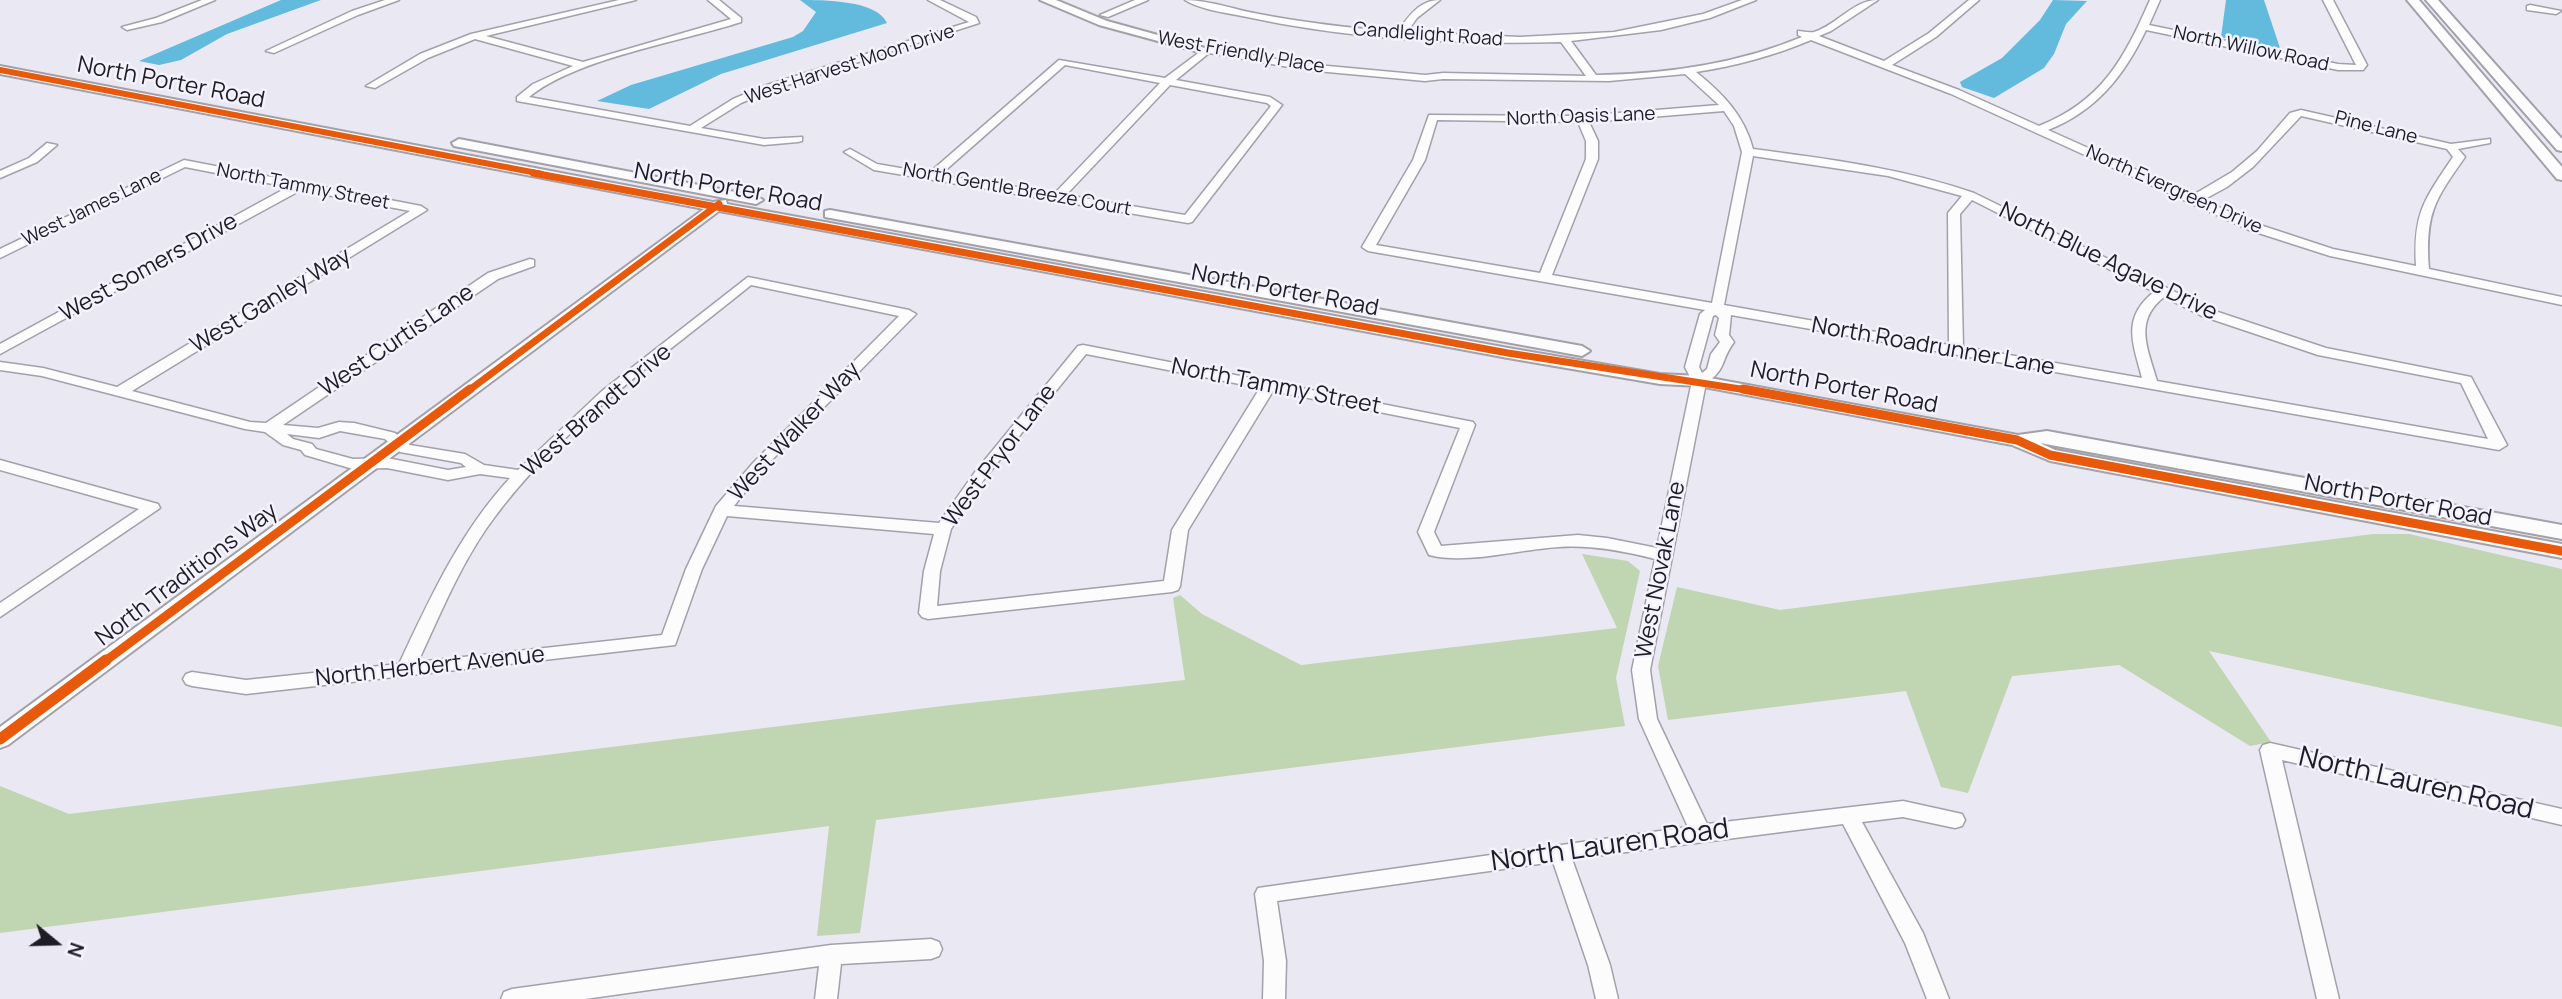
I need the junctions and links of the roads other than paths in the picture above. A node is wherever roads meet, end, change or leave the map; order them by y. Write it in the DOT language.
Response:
graph roads {
  1 [pos="210,0"];
  2 [pos="394,0"];
  3 [pos="631,0"];
  4 [pos="713,0"];
  5 [pos="933,0"];
  6 [pos="968,0"];
  7 [pos="1046,0"];
  8 [pos="1068,0"];
  9 [pos="1143,0"];
  10 [pos="1190,0"];
  11 [pos="1435,0"];
  12 [pos="1751,0"];
  13 [pos="1856,0"];
  14 [pos="1873,0"];
  15 [pos="1973,0"];
  16 [pos="2155,0"];
  17 [pos="2328,0"];
  18 [pos="2413,0"];
  19 [pos="2432,0"];
  20 [pos="947,7"];
  21 [pos="2530,8"];
  22 [pos="2557,8"];
  23 [pos="1105,15"];
  24 [pos="2562,21"];
  25 [pos="127,27"];
  26 [pos="2144,27"];
  27 [pos="1401,35"];
  28 [pos="1807,35"];
  29 [pos="474,36"];
  30 [pos="1564,39"];
  31 [pos="1210,48"];
  32 [pos="271,51"];
  33 [pos="0,58"];
  34 [pos="1886,64"];
  35 [pos="585,66"];
  36 [pos="0,70"];
  37 [pos="1686,70"];
  38 [pos="1592,77"];
  39 [pos="1169,80"];
  40 [pos="371,86"];
  41 [pos="1729,107"];
  42 [pos="1583,120"];
  43 [pos="690,130"];
  44 [pos="2038,130"];
  45 [pos="798,139"];
  46 [pos="2486,141"];
  47 [pos="51,145"];
  48 [pos="2451,147"];
  49 [pos="2562,147"];
  50 [pos="850,152"];
  51 [pos="1748,152"];
  52 [pos="184,163"];
  53 [pos="0,175"];
  54 [pos="933,175"];
  55 [pos="2562,176"];
  56 [pos="299,186"];
  57 [pos="1970,195"];
  58 [pos="1058,197"];
  59 [pos="745,198"];
  60 [pos="2193,200"];
  61 [pos="714,206"];
  62 [pos="421,210"];
  63 [pos="1368,247"];
  64 [pos="0,254"];
  65 [pos="530,263"];
  66 [pos="2423,272"];
  67 [pos="1545,278"];
  68 [pos="748,281"];
  69 [pos="2162,292"];
  70 [pos="2562,301"];
  71 [pos="1717,309"];
  72 [pos="1083,349"];
  73 [pos="0,350"];
  74 [pos="1956,351"];
  75 [pos="0,366"];
  76 [pos="1699,381"];
  77 [pos="1269,385"];
  78 [pos="2151,385"];
  79 [pos="121,391"];
  80 [pos="269,428"];
  81 [pos="2017,440"];
  82 [pos="398,443"];
  83 [pos="2499,445"];
  84 [pos="370,463"];
  85 [pos="0,465"];
  86 [pos="480,469"];
  87 [pos="522,475"];
  88 [pos="722,510"];
  89 [pos="943,529"];
  90 [pos="2562,532"];
  91 [pos="2562,551"];
  92 [pos="1664,555"];
  93 [pos="0,611"];
  94 [pos="669,641"];
  95 [pos="407,669"];
  96 [pos="192,679"];
  97 [pos="0,738"];
  98 [pos="1849,816"];
  99 [pos="2562,817"];
  100 [pos="1955,820"];
  101 [pos="1701,833"];
  102 [pos="1560,853"];
  103 [pos="931,949"];
  104 [pos="831,955"];
  105 [pos="512,999"];
  106 [pos="826,999"];
  107 [pos="1274,999"];
  108 [pos="1607,999"];
  109 [pos="1938,999"];
  110 [pos="2328,999"];
  1 -- 25 [label="street"];
  2 -- 32 [label="street"];
  3 -- 29 [label="street"];
  4 -- 35 [label="street"];
  5 -- 20 [label="street"];
  6 -- 20 [label="street"];
  7 -- 31 [label="street, West Friendly Place"];
  8 -- 23 [label="street, West Friendly Place"];
  9 -- 23 [label="street"];
  10 -- 27 [label="street, Candlelight Road"];
  11 -- 27 [label="street"];
  12 -- 30 [label="street, Candlelight Road"];
  13 -- 28 [label="street, West Friendly Place"];
  14 -- 28 [label="street, West Friendly Place"];
  15 -- 34 [label="street"];
  16 -- 26 [label="street"];
  17 -- 26 [label="street, North Willow Road"];
  18 -- 55 [label="street"];
  19 -- 49 [label="street"];
  20 -- 43 [label="street, West Harvest Moon Drive"];
  21 -- 22 [label="street"];
  22 -- 24 [label="street"];
  23 -- 31 [label="street, West Friendly Place"];
  26 -- 44 [label="street"];
  27 -- 30 [label="street, Candlelight Road"];
  28 -- 34 [label="street, North Evergreen Drive"];
  28 -- 37 [label="street, West Friendly Place"];
  28 -- 38 [label="street, West Friendly Place"];
  29 -- 35 [label="street"];
  29 -- 40 [label="street"];
  30 -- 38 [label="street"];
  31 -- 38 [label="street, West Friendly Place"];
  31 -- 39 [label="street"];
  33 -- 59 [label="street, North Porter Road"];
  34 -- 44 [label="street, North Evergreen Drive"];
  35 -- 43 [label="street"];
  36 -- 61 [label="street, North Porter Road"];
  37 -- 38 [label="street, West Friendly Place"];
  37 -- 41 [label="street"];
  39 -- 54 [label="street"];
  39 -- 58 [label="street"];
  39 -- 58 [label="street, North Gentle Breeze Court"];
  41 -- 42 [label="street, North Oasis Lane"];
  41 -- 51 [label="street"];
  42 -- 63 [label="street, North Oasis Lane"];
  42 -- 67 [label="street"];
  43 -- 45 [label="street"];
  44 -- 60 [label="street, North Evergreen Drive"];
  46 -- 48 [label="street"];
  47 -- 53 [label="street"];
  48 -- 60 [label="street, Pine Lane"];
  48 -- 66 [label="street"];
  50 -- 54 [label="street, North Gentle Breeze Court"];
  51 -- 57 [label="street, North Blue Agave Drive"];
  51 -- 71 [label="street"];
  52 -- 56 [label="street, North Tammy Street"];
  52 -- 64 [label="street, West James Lane"];
  54 -- 58 [label="street, North Gentle Breeze Court"];
  56 -- 62 [label="street, North Tammy Street"];
  56 -- 73 [label="street, West Somers Drive"];
  57 -- 69 [label="street, North Blue Agave Drive"];
  57 -- 74 [label="street"];
  59 -- 61 [label="street, North Traditions Way"];
  59 -- 76 [label="street, North Porter Road"];
  60 -- 66 [label="street, North Evergreen Drive"];
  61 -- 76 [label="street, North Porter Road"];
  61 -- 82 [label="street, North Traditions Way"];
  62 -- 79 [label="street, West Ganley Way"];
  63 -- 67 [label="street, North Roadrunner Lane"];
  65 -- 80 [label="street, West Curtis Lane"];
  66 -- 70 [label="street, North Evergreen Drive"];
  67 -- 71 [label="street, North Roadrunner Lane"];
  68 -- 87 [label="street, West Brandt Drive"];
  68 -- 88 [label="street, West Walker Way"];
  69 -- 78 [label="street"];
  69 -- 83 [label="street, North Blue Agave Drive"];
  71 -- 74 [label="street, North Roadrunner Lane"];
  71 -- 76 [label="street"];
  71 -- 76 [label="street"];
  72 -- 77 [label="street, North Tammy Street"];
  72 -- 89 [label="street, West Pryor Lane"];
  74 -- 78 [label="street, North Roadrunner Lane"];
  75 -- 79 [label="street"];
  76 -- 81 [label="street, North Porter Road"];
  76 -- 92 [label="street, West Novak Lane"];
  77 -- 89 [label="street, West Pryor Lane"];
  77 -- 92 [label="street, North Tammy Street"];
  78 -- 83 [label="street, North Roadrunner Lane"];
  79 -- 80 [label="street"];
  80 -- 82 [label="street"];
  80 -- 84 [label="street"];
  81 -- 90 [label="street, North Porter Road"];
  81 -- 91 [label="street, North Porter Road"];
  82 -- 84 [label="street, North Traditions Way"];
  82 -- 86 [label="street"];
  84 -- 86 [label="street"];
  84 -- 97 [label="street, North Traditions Way"];
  85 -- 93 [label="street"];
  86 -- 87 [label="street"];
  87 -- 95 [label="street, West Brandt Drive"];
  88 -- 89 [label="street"];
  88 -- 94 [label="street, West Walker Way"];
  92 -- 101 [label="street, West Novak Lane"];
  94 -- 95 [label="street, North Herbert Avenue"];
  95 -- 96 [label="street, North Herbert Avenue"];
  98 -- 100 [label="street, North Lauren Road"];
  98 -- 101 [label="street, North Lauren Road"];
  98 -- 109 [label="street"];
  99 -- 110 [label="street, North Lauren Road"];
  101 -- 102 [label="street, North Lauren Road"];
  102 -- 107 [label="street, North Lauren Road"];
  102 -- 108 [label="street"];
  103 -- 104 [label="street"];
  104 -- 105 [label="street"];
  104 -- 106 [label="street"];
}
